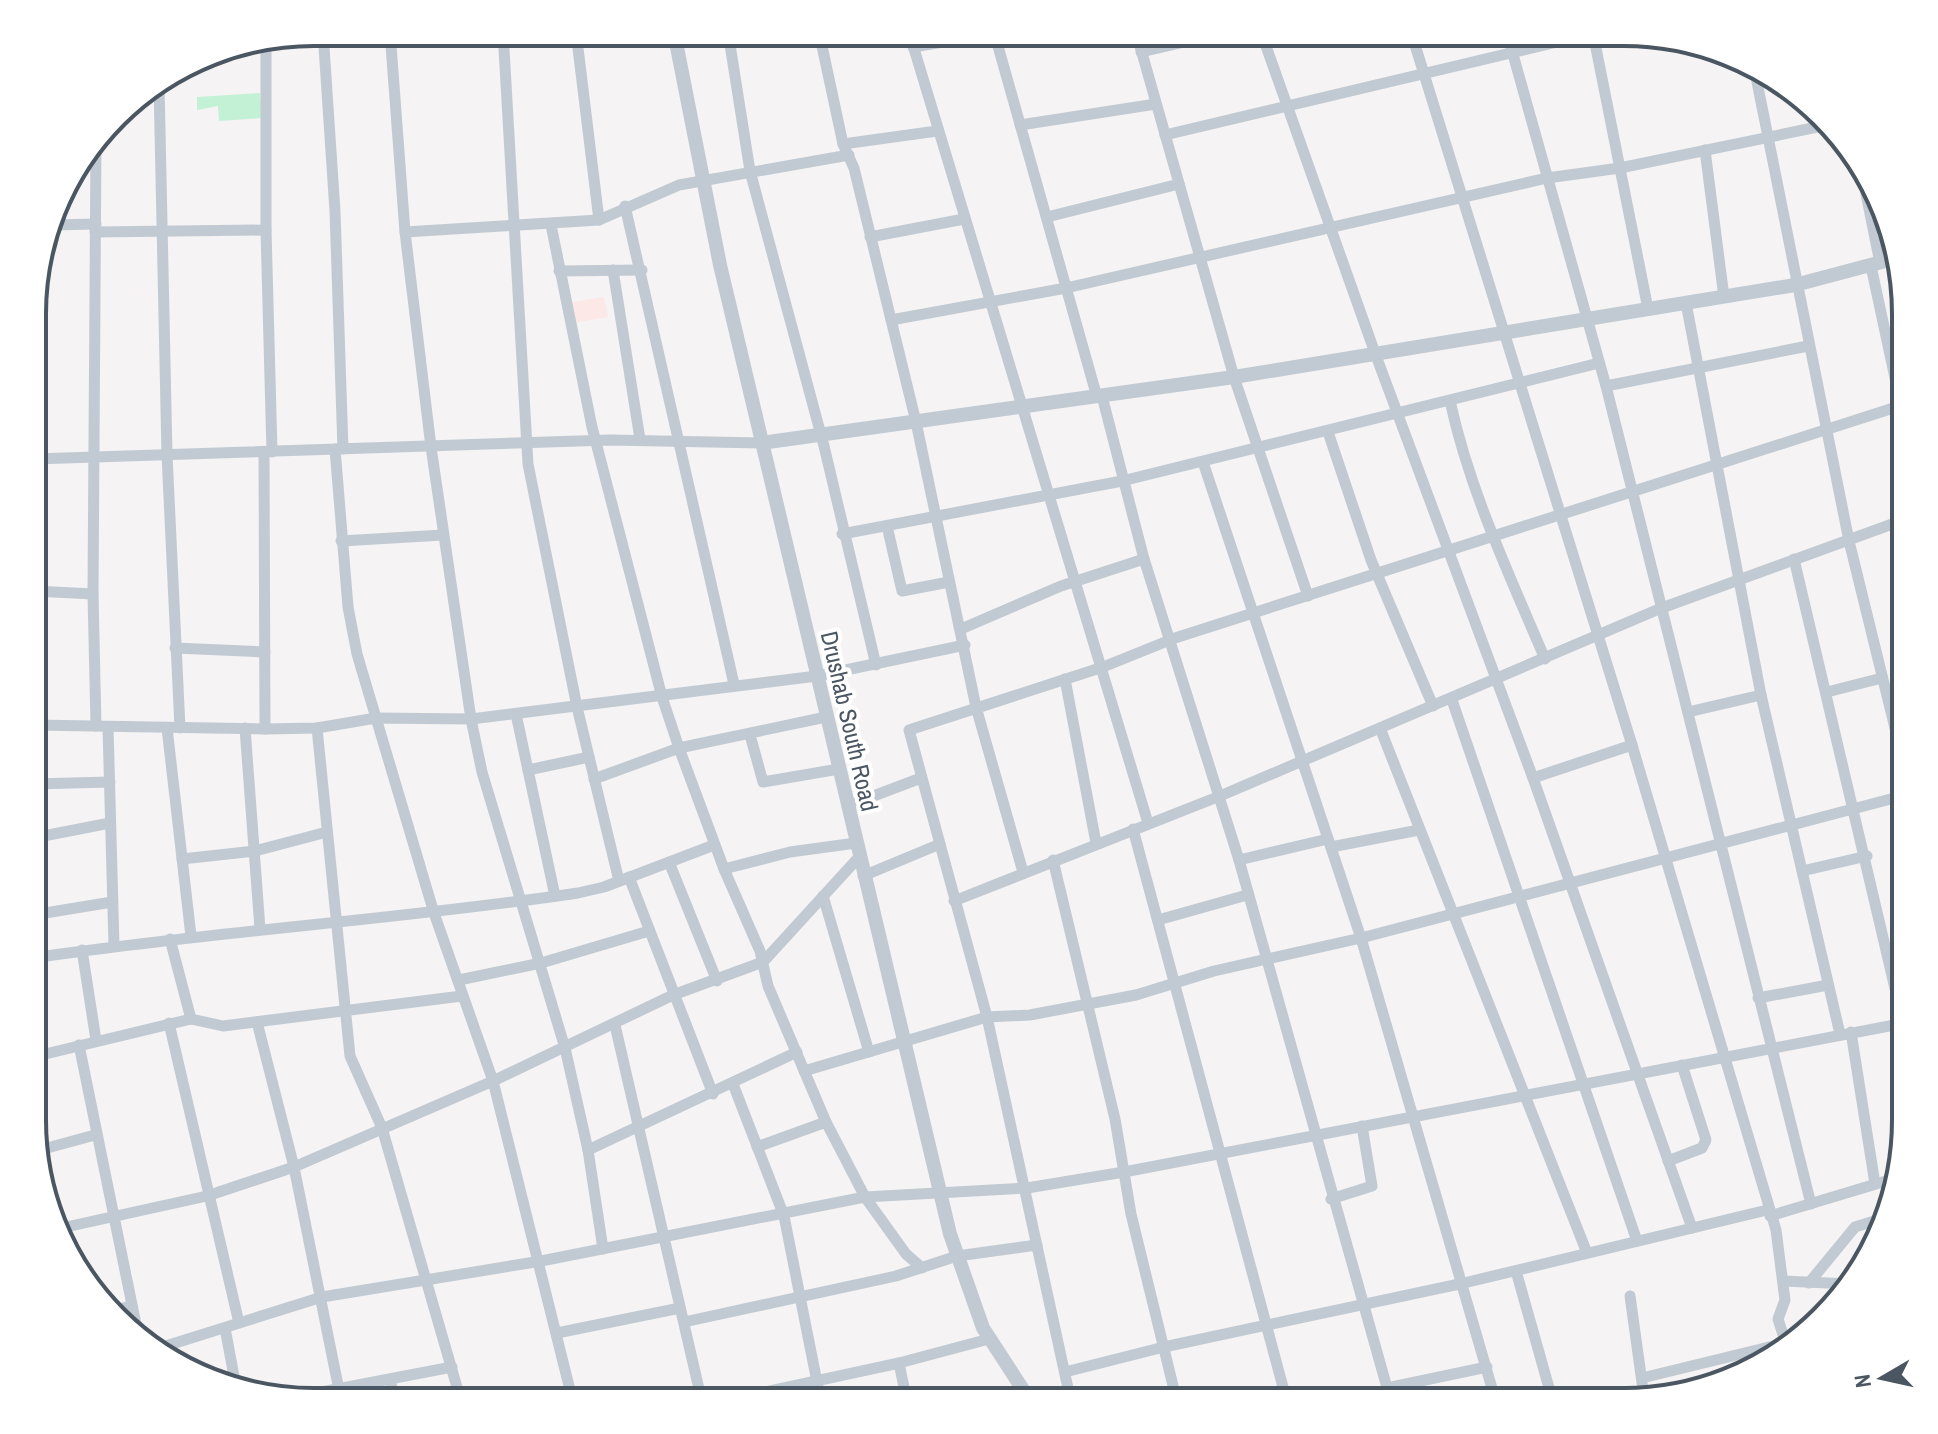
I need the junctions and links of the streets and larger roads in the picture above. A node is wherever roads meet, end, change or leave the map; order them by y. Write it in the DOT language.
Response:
graph roads {
  1 [pos="324,47"];
  2 [pos="391,47"];
  3 [pos="504,47"];
  4 [pos="578,47"];
  5 [pos="677,47"];
  6 [pos="730,47"];
  7 [pos="822,47"];
  8 [pos="913,47"];
  9 [pos="1000,47"];
  10 [pos="1140,47"];
  11 [pos="1163,47"];
  12 [pos="1267,47"];
  13 [pos="1416,47"];
  14 [pos="1511,47"];
  15 [pos="1530,47"];
  16 [pos="1597,47"];
  17 [pos="266,51"];
  18 [pos="1512,51"];
  19 [pos="1141,52"];
  20 [pos="1423,72"];
  21 [pos="1756,81"];
  22 [pos="159,96"];
  23 [pos="1156,104"];
  24 [pos="1288,105"];
  25 [pos="1020,125"];
  26 [pos="1815,127"];
  27 [pos="937,131"];
  28 [pos="1165,135"];
  29 [pos="1766,138"];
  30 [pos="846,149"];
  31 [pos="1705,150"];
  32 [pos="96,159"];
  33 [pos="1620,168"];
  34 [pos="750,171"];
  35 [pos="1547,178"];
  36 [pos="701,180"];
  37 [pos="1179,184"];
  38 [pos="1463,196"];
  39 [pos="625,206"];
  40 [pos="1869,206"];
  41 [pos="1047,217"];
  42 [pos="964,219"];
  43 [pos="599,220"];
  44 [pos="551,225"];
  45 [pos="1331,225"];
  46 [pos="61,226"];
  47 [pos="513,227"];
  48 [pos="96,228"];
  49 [pos="266,230"];
  50 [pos="405,232"];
  51 [pos="164,233"];
  52 [pos="870,237"];
  53 [pos="1200,257"];
  54 [pos="1881,262"];
  55 [pos="613,270"];
  56 [pos="642,270"];
  57 [pos="559,271"];
  58 [pos="1795,285"];
  59 [pos="1066,288"];
  60 [pos="1724,297"];
  61 [pos="988,301"];
  62 [pos="1686,303"];
  63 [pos="1648,309"];
  64 [pos="1586,319"];
  65 [pos="891,320"];
  66 [pos="1891,327"];
  67 [pos="1504,331"];
  68 [pos="1808,346"];
  69 [pos="1375,353"];
  70 [pos="1599,363"];
  71 [pos="1699,370"];
  72 [pos="1234,377"];
  73 [pos="1522,385"];
  74 [pos="1606,386"];
  75 [pos="1099,396"];
  76 [pos="1450,401"];
  77 [pos="1023,407"];
  78 [pos="1891,409"];
  79 [pos="1398,414"];
  80 [pos="916,422"];
  81 [pos="1826,431"];
  82 [pos="1328,432"];
  83 [pos="820,434"];
  84 [pos="640,439"];
  85 [pos="595,440"];
  86 [pos="679,440"];
  87 [pos="527,443"];
  88 [pos="761,443"];
  89 [pos="431,447"];
  90 [pos="1261,448"];
  91 [pos="339,449"];
  92 [pos="268,452"];
  93 [pos="167,455"];
  94 [pos="94,458"];
  95 [pos="46,459"];
  96 [pos="1203,462"];
  97 [pos="1719,465"];
  98 [pos="1122,481"];
  99 [pos="1631,492"];
  100 [pos="1050,495"];
  101 [pos="1561,515"];
  102 [pos="935,517"];
  103 [pos="1891,525"];
  104 [pos="887,526"];
  105 [pos="842,534"];
  106 [pos="443,535"];
  107 [pos="1493,537"];
  108 [pos="341,541"];
  109 [pos="1849,541"];
  110 [pos="1449,551"];
  111 [pos="1144,559"];
  112 [pos="1794,559"];
  113 [pos="1377,574"];
  114 [pos="1739,579"];
  115 [pos="1076,581"];
  116 [pos="949,582"];
  117 [pos="46,592"];
  118 [pos="93,594"];
  119 [pos="1308,596"];
  120 [pos="1659,609"];
  121 [pos="1255,615"];
  122 [pos="961,629"];
  123 [pos="1597,636"];
  124 [pos="1170,643"];
  125 [pos="965,645"];
  126 [pos="175,648"];
  127 [pos="265,652"];
  128 [pos="1545,659"];
  129 [pos="876,665"];
  130 [pos="1103,667"];
  131 [pos="817,676"];
  132 [pos="1882,678"];
  133 [pos="1065,679"];
  134 [pos="1497,680"];
  135 [pos="734,684"];
  136 [pos="1827,692"];
  137 [pos="1761,695"];
  138 [pos="662,697"];
  139 [pos="1452,700"];
  140 [pos="1891,705"];
  141 [pos="1433,706"];
  142 [pos="577,707"];
  143 [pos="976,707"];
  144 [pos="1688,712"];
  145 [pos="516,714"];
  146 [pos="826,717"];
  147 [pos="376,718"];
  148 [pos="471,719"];
  149 [pos="46,725"];
  150 [pos="102,726"];
  151 [pos="167,728"];
  152 [pos="180,728"];
  153 [pos="245,728"];
  154 [pos="317,728"];
  155 [pos="1380,728"];
  156 [pos="265,729"];
  157 [pos="750,735"];
  158 [pos="1632,745"];
  159 [pos="679,748"];
  160 [pos="589,757"];
  161 [pos="1302,762"];
  162 [pos="839,769"];
  163 [pos="528,770"];
  164 [pos="921,778"];
  165 [pos="1533,778"];
  166 [pos="594,779"];
  167 [pos="110,782"];
  168 [pos="47,784"];
  169 [pos="1220,796"];
  170 [pos="1891,799"];
  171 [pos="847,806"];
  172 [pos="1855,807"];
  173 [pos="1790,822"];
  174 [pos="110,823"];
  175 [pos="1148,823"];
  176 [pos="1133,829"];
  177 [pos="1419,830"];
  178 [pos="327,832"];
  179 [pos="47,835"];
  180 [pos="1720,841"];
  181 [pos="1096,843"];
  182 [pos="1329,843"];
  183 [pos="940,844"];
  184 [pos="714,845"];
  185 [pos="857,850"];
  186 [pos="255,851"];
  187 [pos="1666,856"];
  188 [pos="1867,856"];
  189 [pos="182,859"];
  190 [pos="1053,860"];
  191 [pos="1239,860"];
  192 [pos="669,862"];
  193 [pos="724,869"];
  194 [pos="1802,871"];
  195 [pos="1023,872"];
  196 [pos="863,876"];
  197 [pos="624,879"];
  198 [pos="1571,884"];
  199 [pos="1247,895"];
  200 [pos="555,896"];
  201 [pos="823,896"];
  202 [pos="1518,898"];
  203 [pos="522,901"];
  204 [pos="954,901"];
  205 [pos="112,902"];
  206 [pos="47,913"];
  207 [pos="434,913"];
  208 [pos="1452,914"];
  209 [pos="1158,920"];
  210 [pos="335,921"];
  211 [pos="260,929"];
  212 [pos="649,931"];
  213 [pos="191,936"];
  214 [pos="1361,938"];
  215 [pos="170,939"];
  216 [pos="114,946"];
  217 [pos="82,950"];
  218 [pos="47,956"];
  219 [pos="1265,961"];
  220 [pos="763,962"];
  221 [pos="541,963"];
  222 [pos="1891,963"];
  223 [pos="459,980"];
  224 [pos="717,981"];
  225 [pos="1174,985"];
  226 [pos="1828,985"];
  227 [pos="673,995"];
  228 [pos="462,996"];
  229 [pos="1758,998"];
  230 [pos="1087,1005"];
  231 [pos="345,1012"];
  232 [pos="987,1017"];
  233 [pos="191,1019"];
  234 [pos="257,1022"];
  235 [pos="169,1023"];
  236 [pos="615,1025"];
  237 [pos="1891,1028"];
  238 [pos="1846,1033"];
  239 [pos="96,1040"];
  240 [pos="905,1043"];
  241 [pos="79,1045"];
  242 [pos="1770,1047"];
  243 [pos="565,1048"];
  244 [pos="797,1052"];
  245 [pos="869,1052"];
  246 [pos="47,1053"];
  247 [pos="1722,1057"];
  248 [pos="1682,1065"];
  249 [pos="804,1071"];
  250 [pos="1638,1073"];
  251 [pos="493,1081"];
  252 [pos="733,1084"];
  253 [pos="1581,1085"];
  254 [pos="713,1094"];
  255 [pos="1525,1094"];
  256 [pos="1415,1115"];
  257 [pos="826,1122"];
  258 [pos="1362,1126"];
  259 [pos="382,1128"];
  260 [pos="641,1128"];
  261 [pos="1313,1134"];
  262 [pos="95,1135"];
  263 [pos="757,1147"];
  264 [pos="48,1148"];
  265 [pos="588,1150"];
  266 [pos="1218,1152"];
  267 [pos="1668,1161"];
  268 [pos="294,1167"];
  269 [pos="1124,1172"];
  270 [pos="1885,1181"];
  271 [pos="1875,1184"];
  272 [pos="1027,1188"];
  273 [pos="940,1192"];
  274 [pos="207,1196"];
  275 [pos="865,1197"];
  276 [pos="1331,1199"];
  277 [pos="1811,1204"];
  278 [pos="1769,1213"];
  279 [pos="784,1216"];
  280 [pos="114,1218"];
  281 [pos="1872,1222"];
  282 [pos="68,1227"];
  283 [pos="1692,1228"];
  284 [pos="664,1237"];
  285 [pos="1637,1241"];
  286 [pos="1037,1245"];
  287 [pos="603,1249"];
  288 [pos="1587,1253"];
  289 [pos="957,1256"];
  290 [pos="541,1261"];
  291 [pos="922,1268"];
  292 [pos="1516,1271"];
  293 [pos="427,1278"];
  294 [pos="1783,1281"];
  295 [pos="1464,1283"];
  296 [pos="1809,1283"];
  297 [pos="1836,1284"];
  298 [pos="1630,1296"];
  299 [pos="322,1297"];
  300 [pos="800,1299"];
  301 [pos="1364,1304"];
  302 [pos="131,1306"];
  303 [pos="124,1308"];
  304 [pos="680,1308"];
  305 [pos="134,1317"];
  306 [pos="684,1322"];
  307 [pos="239,1323"];
  308 [pos="1266,1324"];
  309 [pos="225,1328"];
  310 [pos="557,1333"];
  311 [pos="1783,1335"];
  312 [pos="989,1339"];
  313 [pos="169,1345"];
  314 [pos="1164,1347"];
  315 [pos="1761,1350"];
  316 [pos="899,1363"];
  317 [pos="452,1367"];
  318 [pos="1487,1367"];
  319 [pos="1065,1372"];
  320 [pos="234,1375"];
  321 [pos="1642,1378"];
  322 [pos="390,1382"];
  323 [pos="818,1382"];
  324 [pos="338,1387"];
  325 [pos="358,1387"];
  326 [pos="392,1387"];
  327 [pos="457,1387"];
  328 [pos="570,1387"];
  329 [pos="699,1387"];
  330 [pos="791,1387"];
  331 [pos="819,1387"];
  332 [pos="904,1387"];
  333 [pos="1643,1387"];
  334 [pos="1021,1388"];
  335 [pos="1068,1388"];
  336 [pos="1174,1388"];
  337 [pos="1283,1388"];
  338 [pos="1387,1388"];
  339 [pos="1492,1388"];
  340 [pos="1549,1388"];
  1 -- 91 [label="street"];
  2 -- 50 [label="street"];
  3 -- 47 [label="street"];
  4 -- 43 [label="street"];
  5 -- 36 [label="street, Drushab South Road"];
  6 -- 34 [label="street"];
  7 -- 30 [label="street"];
  8 -- 27 [label="street"];
  9 -- 25 [label="street"];
  10 -- 19 [label="street"];
  11 -- 19 [label="street"];
  12 -- 24 [label="street"];
  13 -- 20 [label="street"];
  14 -- 18 [label="street"];
  15 -- 18 [label="street"];
  16 -- 33 [label="street"];
  17 -- 49 [label="street"];
  18 -- 20 [label="street"];
  18 -- 35 [label="street"];
  19 -- 23 [label="street"];
  20 -- 24 [label="street"];
  20 -- 38 [label="street"];
  21 -- 29 [label="street"];
  22 -- 51 [label="street"];
  23 -- 25 [label="street"];
  23 -- 28 [label="street"];
  24 -- 28 [label="street"];
  24 -- 45 [label="street"];
  25 -- 41 [label="street"];
  26 -- 29 [label="street"];
  27 -- 30 [label="street"];
  27 -- 42 [label="street"];
  28 -- 37 [label="street"];
  29 -- 31 [label="street"];
  29 -- 58 [label="street"];
  30 -- 34 [label="street"];
  30 -- 52 [label="street"];
  31 -- 33 [label="street"];
  31 -- 60 [label="street"];
  32 -- 48 [label="street"];
  33 -- 35 [label="street"];
  33 -- 63 [label="street"];
  34 -- 36 [label="street"];
  34 -- 83 [label="street"];
  35 -- 38 [label="street"];
  35 -- 64 [label="street"];
  36 -- 39 [label="street"];
  36 -- 88 [label="street, Drushab South Road"];
  37 -- 41 [label="street"];
  37 -- 53 [label="street"];
  38 -- 45 [label="street"];
  38 -- 67 [label="street"];
  39 -- 43 [label="street"];
  39 -- 56 [label="street"];
  40 -- 54 [label="street"];
  41 -- 59 [label="street"];
  42 -- 52 [label="street"];
  42 -- 61 [label="street"];
  43 -- 44 [label="street"];
  44 -- 47 [label="street"];
  44 -- 57 [label="street"];
  45 -- 53 [label="street"];
  45 -- 69 [label="street"];
  46 -- 48 [label="street"];
  47 -- 50 [label="street"];
  47 -- 87 [label="street"];
  48 -- 51 [label="street"];
  48 -- 94 [label="street"];
  49 -- 51 [label="street"];
  49 -- 92 [label="street"];
  50 -- 89 [label="street"];
  51 -- 93 [label="street"];
  52 -- 65 [label="street"];
  53 -- 59 [label="street"];
  53 -- 72 [label="street"];
  54 -- 58 [label="street"];
  54 -- 66 [label="street"];
  55 -- 56 [label="street"];
  55 -- 57 [label="street"];
  55 -- 84 [label="street"];
  56 -- 86 [label="street"];
  57 -- 85 [label="street"];
  58 -- 60 [label="street"];
  58 -- 68 [label="street"];
  59 -- 61 [label="street"];
  59 -- 75 [label="street"];
  60 -- 62 [label="street"];
  61 -- 65 [label="street"];
  61 -- 77 [label="street"];
  62 -- 63 [label="street"];
  62 -- 71 [label="street"];
  63 -- 64 [label="street"];
  64 -- 67 [label="street"];
  64 -- 70 [label="street"];
  65 -- 80 [label="street"];
  67 -- 69 [label="street"];
  67 -- 73 [label="street"];
  68 -- 71 [label="street"];
  68 -- 81 [label="street"];
  69 -- 72 [label="street"];
  69 -- 79 [label="street"];
  70 -- 73 [label="street"];
  70 -- 74 [label="street"];
  71 -- 74 [label="street"];
  71 -- 97 [label="street"];
  72 -- 75 [label="street"];
  72 -- 90 [label="street"];
  73 -- 76 [label="street"];
  73 -- 101 [label="street"];
  74 -- 99 [label="street"];
  75 -- 77 [label="street"];
  75 -- 98 [label="street"];
  76 -- 79 [label="street"];
  76 -- 107 [label="street"];
  77 -- 80 [label="street"];
  77 -- 100 [label="street"];
  78 -- 81 [label="street"];
  79 -- 82 [label="street"];
  79 -- 110 [label="street"];
  80 -- 83 [label="street"];
  80 -- 102 [label="street"];
  81 -- 97 [label="street"];
  81 -- 109 [label="street"];
  82 -- 90 [label="street"];
  82 -- 113 [label="street"];
  83 -- 88 [label="street"];
  83 -- 105 [label="street"];
  84 -- 85 [label="street"];
  84 -- 86 [label="street"];
  85 -- 87 [label="street"];
  85 -- 138 [label="street"];
  86 -- 88 [label="street"];
  86 -- 135 [label="street"];
  87 -- 89 [label="street"];
  87 -- 142 [label="street"];
  88 -- 131 [label="street, Drushab South Road"];
  89 -- 91 [label="street"];
  89 -- 106 [label="street"];
  90 -- 96 [label="street"];
  90 -- 119 [label="street"];
  91 -- 92 [label="street"];
  91 -- 108 [label="street"];
  92 -- 93 [label="street"];
  92 -- 127 [label="street"];
  93 -- 94 [label="street"];
  93 -- 126 [label="street"];
  94 -- 95 [label="street"];
  94 -- 118 [label="street"];
  96 -- 98 [label="street"];
  96 -- 121 [label="street"];
  97 -- 99 [label="street"];
  97 -- 114 [label="street"];
  98 -- 100 [label="street"];
  98 -- 111 [label="street"];
  99 -- 101 [label="street"];
  99 -- 120 [label="street"];
  100 -- 102 [label="street"];
  100 -- 115 [label="street"];
  101 -- 107 [label="street"];
  101 -- 123 [label="street"];
  102 -- 104 [label="street"];
  102 -- 116 [label="street"];
  103 -- 109 [label="street"];
  104 -- 105 [label="street"];
  104 -- 116 [label="street"];
  105 -- 129 [label="street"];
  106 -- 108 [label="street"];
  106 -- 148 [label="street"];
  107 -- 110 [label="street"];
  107 -- 128 [label="street"];
  108 -- 147 [label="street"];
  109 -- 112 [label="street"];
  109 -- 132 [label="street"];
  110 -- 113 [label="street"];
  110 -- 134 [label="street"];
  111 -- 115 [label="street"];
  111 -- 124 [label="street"];
  112 -- 114 [label="street"];
  112 -- 136 [label="street"];
  113 -- 119 [label="street"];
  113 -- 141 [label="street"];
  114 -- 120 [label="street"];
  114 -- 137 [label="street"];
  115 -- 122 [label="street"];
  115 -- 130 [label="street"];
  116 -- 122 [label="street"];
  117 -- 118 [label="street"];
  118 -- 150 [label="street"];
  119 -- 121 [label="street"];
  120 -- 123 [label="street"];
  120 -- 144 [label="street"];
  121 -- 124 [label="street"];
  121 -- 161 [label="street"];
  122 -- 125 [label="street"];
  123 -- 128 [label="street"];
  123 -- 158 [label="street"];
  124 -- 130 [label="street"];
  124 -- 169 [label="street"];
  125 -- 129 [label="street"];
  125 -- 143 [label="street"];
  126 -- 127 [label="street"];
  126 -- 152 [label="street"];
  127 -- 156 [label="street"];
  128 -- 134 [label="street"];
  129 -- 131 [label="street"];
  130 -- 133 [label="street"];
  130 -- 175 [label="street"];
  131 -- 135 [label="street"];
  131 -- 146 [label="street, Drushab South Road"];
  132 -- 136 [label="street"];
  132 -- 140 [label="street"];
  133 -- 143 [label="street"];
  133 -- 181 [label="street"];
  134 -- 139 [label="street"];
  134 -- 165 [label="street"];
  135 -- 138 [label="street"];
  136 -- 172 [label="street"];
  137 -- 144 [label="street"];
  137 -- 173 [label="street"];
  138 -- 142 [label="street"];
  138 -- 159 [label="street"];
  139 -- 141 [label="street"];
  139 -- 202 [label="street"];
  141 -- 155 [label="street"];
  142 -- 145 [label="street"];
  142 -- 160 [label="street"];
  143 -- 164 [label="street"];
  143 -- 195 [label="street"];
  144 -- 180 [label="street"];
  145 -- 148 [label="street"];
  145 -- 163 [label="street"];
  146 -- 157 [label="street"];
  146 -- 162 [label="street, Drushab South Road"];
  147 -- 148 [label="street"];
  147 -- 154 [label="street"];
  147 -- 207 [label="street"];
  148 -- 203 [label="street"];
  149 -- 150 [label="street"];
  150 -- 151 [label="street"];
  150 -- 167 [label="street"];
  151 -- 152 [label="street"];
  151 -- 189 [label="street"];
  152 -- 153 [label="street"];
  153 -- 156 [label="street"];
  153 -- 186 [label="street"];
  154 -- 156 [label="street"];
  154 -- 178 [label="street"];
  155 -- 161 [label="street"];
  155 -- 177 [label="street"];
  157 -- 159 [label="street"];
  157 -- 162 [label="street"];
  158 -- 165 [label="street"];
  158 -- 187 [label="street"];
  159 -- 166 [label="street"];
  159 -- 184 [label="street"];
  160 -- 163 [label="street"];
  160 -- 166 [label="street"];
  161 -- 169 [label="street"];
  161 -- 182 [label="street"];
  162 -- 171 [label="street, Drushab South Road"];
  163 -- 200 [label="street"];
  164 -- 171 [label="street"];
  164 -- 183 [label="street"];
  165 -- 198 [label="street"];
  166 -- 197 [label="street"];
  167 -- 168 [label="street"];
  167 -- 174 [label="street"];
  169 -- 175 [label="street"];
  169 -- 191 [label="street"];
  170 -- 172 [label="street"];
  171 -- 185 [label="street, Drushab South Road"];
  172 -- 173 [label="street"];
  172 -- 188 [label="street"];
  173 -- 180 [label="street"];
  173 -- 194 [label="street"];
  174 -- 179 [label="street"];
  174 -- 205 [label="street"];
  175 -- 176 [label="street"];
  176 -- 181 [label="street"];
  176 -- 209 [label="street"];
  177 -- 182 [label="street"];
  177 -- 208 [label="street"];
  178 -- 186 [label="street"];
  178 -- 210 [label="street"];
  180 -- 187 [label="street"];
  180 -- 229 [label="street"];
  181 -- 190 [label="street"];
  182 -- 191 [label="street"];
  182 -- 214 [label="street"];
  183 -- 196 [label="street"];
  183 -- 204 [label="street"];
  184 -- 192 [label="street"];
  184 -- 193 [label="street"];
  185 -- 193 [label="street"];
  185 -- 196 [label="street, Drushab South Road"];
  185 -- 201 [label="street"];
  186 -- 189 [label="street"];
  186 -- 211 [label="street"];
  187 -- 198 [label="street"];
  187 -- 247 [label="street"];
  188 -- 194 [label="street"];
  188 -- 222 [label="street"];
  189 -- 213 [label="street"];
  190 -- 195 [label="street"];
  190 -- 230 [label="street"];
  191 -- 199 [label="street"];
  192 -- 197 [label="street"];
  192 -- 224 [label="street"];
  193 -- 220 [label="street"];
  194 -- 226 [label="street"];
  195 -- 204 [label="street"];
  196 -- 240 [label="street, Drushab South Road"];
  197 -- 200 [label="street"];
  197 -- 212 [label="street"];
  198 -- 202 [label="street"];
  198 -- 250 [label="street"];
  199 -- 209 [label="street"];
  199 -- 219 [label="street"];
  200 -- 203 [label="street"];
  201 -- 220 [label="street"];
  201 -- 245 [label="street"];
  202 -- 208 [label="street"];
  202 -- 253 [label="street"];
  203 -- 207 [label="street"];
  203 -- 221 [label="street"];
  204 -- 232 [label="street"];
  205 -- 206 [label="street"];
  205 -- 216 [label="street"];
  207 -- 210 [label="street"];
  207 -- 223 [label="street"];
  208 -- 214 [label="street"];
  208 -- 255 [label="street"];
  209 -- 225 [label="street"];
  210 -- 211 [label="street"];
  210 -- 231 [label="street"];
  211 -- 213 [label="street"];
  212 -- 221 [label="street"];
  212 -- 227 [label="street"];
  213 -- 215 [label="street"];
  214 -- 219 [label="street"];
  214 -- 256 [label="street"];
  215 -- 216 [label="street"];
  215 -- 233 [label="street"];
  216 -- 217 [label="street"];
  217 -- 218 [label="street"];
  217 -- 239 [label="street"];
  219 -- 225 [label="street"];
  219 -- 261 [label="street"];
  220 -- 224 [label="street"];
  220 -- 244 [label="street"];
  221 -- 223 [label="street"];
  221 -- 243 [label="street"];
  223 -- 228 [label="street"];
  224 -- 227 [label="street"];
  225 -- 230 [label="street"];
  225 -- 266 [label="street"];
  226 -- 229 [label="street"];
  226 -- 238 [label="street"];
  227 -- 236 [label="street"];
  227 -- 254 [label="street"];
  228 -- 231 [label="street"];
  228 -- 251 [label="street"];
  229 -- 242 [label="street"];
  230 -- 232 [label="street"];
  230 -- 269 [label="street"];
  231 -- 234 [label="street"];
  231 -- 259 [label="street"];
  232 -- 240 [label="street"];
  232 -- 272 [label="street"];
  233 -- 234 [label="street"];
  233 -- 235 [label="street"];
  234 -- 268 [label="street"];
  235 -- 239 [label="street"];
  235 -- 274 [label="street"];
  236 -- 243 [label="street"];
  236 -- 260 [label="street"];
  237 -- 238 [label="street"];
  238 -- 242 [label="street"];
  238 -- 271 [label="street"];
  239 -- 241 [label="street"];
  240 -- 245 [label="street"];
  240 -- 273 [label="street, Drushab South Road"];
  241 -- 246 [label="street"];
  241 -- 262 [label="street"];
  242 -- 247 [label="street"];
  242 -- 277 [label="street"];
  243 -- 251 [label="street"];
  243 -- 265 [label="street"];
  244 -- 249 [label="street"];
  244 -- 252 [label="street"];
  245 -- 249 [label="street"];
  247 -- 248 [label="street"];
  247 -- 278 [label="street"];
  248 -- 250 [label="street"];
  248 -- 267 [label="street"];
  249 -- 257 [label="street"];
  250 -- 253 [label="street"];
  250 -- 267 [label="street"];
  251 -- 259 [label="street"];
  251 -- 290 [label="street"];
  252 -- 254 [label="street"];
  252 -- 263 [label="street"];
  253 -- 255 [label="street"];
  253 -- 285 [label="street"];
  254 -- 260 [label="street"];
  255 -- 256 [label="street"];
  255 -- 288 [label="street"];
  256 -- 258 [label="street"];
  256 -- 295 [label="street"];
  257 -- 263 [label="street"];
  257 -- 275 [label="street"];
  258 -- 261 [label="street"];
  258 -- 276 [label="street"];
  259 -- 268 [label="street"];
  259 -- 293 [label="street"];
  260 -- 265 [label="street"];
  260 -- 284 [label="street"];
  261 -- 266 [label="street"];
  261 -- 276 [label="street"];
  262 -- 264 [label="street"];
  262 -- 280 [label="street"];
  263 -- 279 [label="street"];
  265 -- 287 [label="street"];
  266 -- 269 [label="street"];
  266 -- 308 [label="street"];
  267 -- 283 [label="street"];
  268 -- 274 [label="street"];
  268 -- 299 [label="street"];
  269 -- 272 [label="street"];
  269 -- 314 [label="street"];
  270 -- 271 [label="street"];
  271 -- 277 [label="street"];
  272 -- 273 [label="street"];
  272 -- 286 [label="street"];
  273 -- 275 [label="street"];
  273 -- 289 [label="street, Drushab South Road"];
  274 -- 280 [label="street"];
  274 -- 307 [label="street"];
  275 -- 279 [label="street"];
  275 -- 291 [label="street"];
  276 -- 301 [label="street"];
  277 -- 278 [label="street"];
  278 -- 283 [label="street"];
  278 -- 294 [label="street"];
  279 -- 284 [label="street"];
  279 -- 300 [label="street"];
  280 -- 282 [label="street"];
  280 -- 302 [label="street"];
  281 -- 296 [label="street"];
  283 -- 285 [label="street"];
  284 -- 287 [label="street"];
  284 -- 304 [label="street"];
  285 -- 288 [label="street"];
  286 -- 289 [label="street"];
  286 -- 319 [label="street"];
  287 -- 290 [label="street"];
  288 -- 292 [label="street"];
  289 -- 291 [label="street"];
  289 -- 312 [label="street, Drushab South Road"];
  290 -- 293 [label="street"];
  290 -- 310 [label="street"];
  291 -- 300 [label="street"];
  292 -- 295 [label="street"];
  292 -- 340 [label="street"];
  293 -- 299 [label="street"];
  293 -- 317 [label="street"];
  294 -- 296 [label="street"];
  294 -- 311 [label="street"];
  295 -- 301 [label="street"];
  295 -- 318 [label="street"];
  296 -- 297 [label="street"];
  298 -- 321 [label="street"];
  299 -- 307 [label="street"];
  299 -- 324 [label="street"];
  300 -- 306 [label="street"];
  300 -- 323 [label="street"];
  301 -- 308 [label="street"];
  301 -- 338 [label="street"];
  302 -- 303 [label="street"];
  302 -- 305 [label="street"];
  304 -- 306 [label="street"];
  304 -- 310 [label="street"];
  306 -- 329 [label="street"];
  307 -- 309 [label="street"];
  308 -- 314 [label="street"];
  308 -- 337 [label="street"];
  309 -- 313 [label="street"];
  309 -- 320 [label="street"];
  310 -- 328 [label="street"];
  312 -- 316 [label="street"];
  312 -- 334 [label="street, Drushab South Road"];
  314 -- 319 [label="street"];
  314 -- 336 [label="street"];
  315 -- 321 [label="street"];
  316 -- 323 [label="street"];
  316 -- 332 [label="street"];
  317 -- 322 [label="street"];
  317 -- 327 [label="street"];
  318 -- 338 [label="street"];
  318 -- 339 [label="street"];
  319 -- 335 [label="street"];
  321 -- 333 [label="street"];
  322 -- 325 [label="street"];
  322 -- 326 [label="street"];
  323 -- 330 [label="street"];
  323 -- 331 [label="street"];
}
